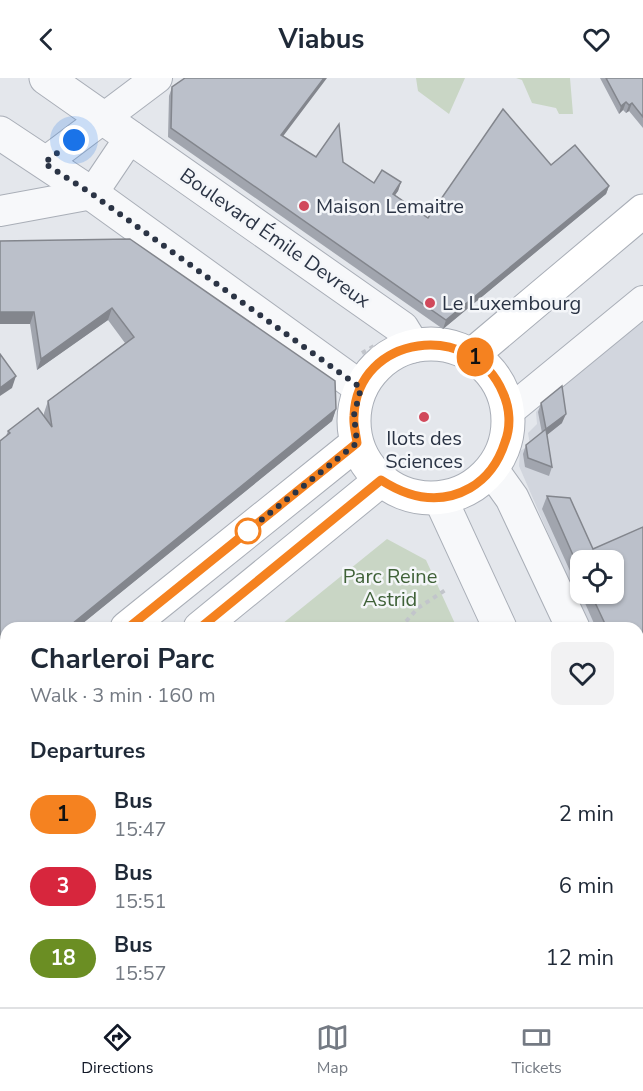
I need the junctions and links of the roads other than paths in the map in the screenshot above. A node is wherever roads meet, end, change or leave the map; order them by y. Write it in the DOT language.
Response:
graph roads {
  1 [pos="46,78"];
  2 [pos="157,78"];
  3 [pos="103,117"];
  4 [pos="0,133"];
  5 [pos="130,136"];
  6 [pos="44,163"];
  7 [pos="92,194"];
  8 [pos="643,211"];
  9 [pos="0,212"];
  10 [pos="643,301"];
  11 [pos="407,337"];
  12 [pos="472,355"];
  13 [pos="348,379"];
  14 [pos="508,412"];
  15 [pos="357,443"];
  16 [pos="492,470"];
  17 [pos="381,480"];
  18 [pos="440,498"];
  19 [pos="135,622"];
  20 [pos="207,622"];
  21 [pos="497,622"];
  22 [pos="570,622"];
  1 -- 3 [label="street, Boulevard Émile Devreux"];
  2 -- 3 [label="street"];
  3 -- 5 [label="street, Boulevard Émile Devreux"];
  3 -- 6 [label="street"];
  4 -- 6 [label="street"];
  5 -- 7 [label="street"];
  5 -- 11 [label="street, Boulevard Émile Devreux"];
  6 -- 7 [label="street"];
  7 -- 9 [label="street"];
  7 -- 13 [label="street"];
  8 -- 12 [label="main road"];
  10 -- 14 [label="street"];
  11 -- 12 [label="main road"];
  11 -- 13 [label="main road"];
  12 -- 14 [label="main road"];
  13 -- 15 [label="main road"];
  14 -- 16 [label="main road"];
  15 -- 17 [label="main road"];
  15 -- 19 [label="main road"];
  16 -- 18 [label="main road"];
  16 -- 22 [label="street"];
  17 -- 18 [label="main road"];
  17 -- 20 [label="main road"];
  18 -- 21 [label="street"];
}
